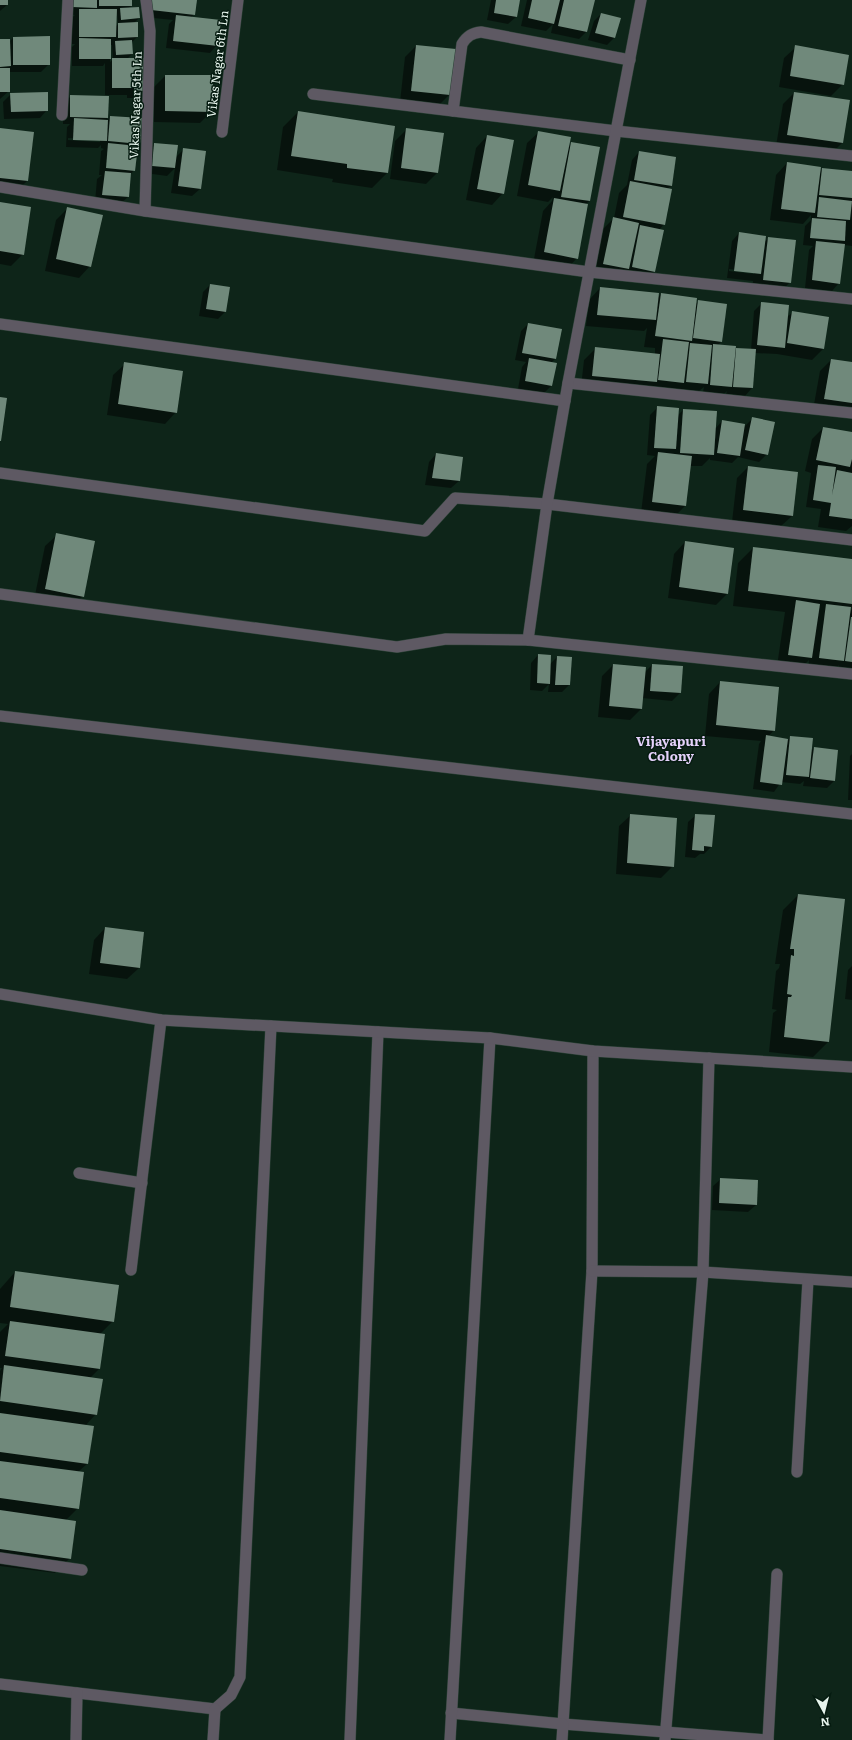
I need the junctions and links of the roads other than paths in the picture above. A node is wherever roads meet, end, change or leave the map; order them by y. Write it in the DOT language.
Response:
graph roads {
  1 [pos="68,0"];
  2 [pos="146,0"];
  3 [pos="238,0"];
  4 [pos="641,0"];
  5 [pos="630,60"];
  6 [pos="314,94"];
  7 [pos="453,111"];
  8 [pos="62,115"];
  9 [pos="616,131"];
  10 [pos="222,132"];
  11 [pos="852,156"];
  12 [pos="0,187"];
  13 [pos="145,211"];
  14 [pos="589,272"];
  15 [pos="852,299"];
  16 [pos="0,324"];
  17 [pos="568,383"];
  18 [pos="565,401"];
  19 [pos="852,413"];
  20 [pos="0,472"];
  21 [pos="547,504"];
  22 [pos="852,540"];
  23 [pos="0,594"];
  24 [pos="528,640"];
  25 [pos="852,674"];
  26 [pos="0,716"];
  27 [pos="852,814"];
  28 [pos="0,994"];
  29 [pos="161,1020"];
  30 [pos="270,1026"];
  31 [pos="378,1032"];
  32 [pos="490,1038"];
  33 [pos="593,1051"];
  34 [pos="709,1058"];
  35 [pos="852,1067"];
  36 [pos="80,1173"];
  37 [pos="142,1183"];
  38 [pos="131,1270"];
  39 [pos="592,1271"];
  40 [pos="703,1272"];
  41 [pos="808,1280"];
  42 [pos="852,1282"];
  43 [pos="797,1472"];
  44 [pos="0,1558"];
  45 [pos="82,1570"];
  46 [pos="778,1574"];
  47 [pos="0,1684"];
  48 [pos="77,1693"];
  49 [pos="215,1709"];
  50 [pos="451,1713"];
  51 [pos="563,1724"];
  52 [pos="665,1736"];
  53 [pos="76,1740"];
  54 [pos="213,1740"];
  55 [pos="350,1740"];
  56 [pos="450,1740"];
  57 [pos="562,1740"];
  58 [pos="768,1740"];
  1 -- 8 [label="street"];
  2 -- 13 [label="street, Vikas Nagar 5th Ln"];
  3 -- 10 [label="street, Vikas Nagar 6th Ln"];
  4 -- 5 [label="street"];
  5 -- 7 [label="street"];
  5 -- 9 [label="street"];
  6 -- 7 [label="street"];
  7 -- 9 [label="street"];
  9 -- 11 [label="street"];
  9 -- 14 [label="street"];
  12 -- 13 [label="street"];
  13 -- 14 [label="street"];
  14 -- 15 [label="street"];
  14 -- 17 [label="street"];
  16 -- 18 [label="street"];
  17 -- 18 [label="street"];
  17 -- 19 [label="street"];
  18 -- 21 [label="street"];
  20 -- 21 [label="street"];
  21 -- 22 [label="street"];
  21 -- 24 [label="street"];
  23 -- 24 [label="street"];
  24 -- 25 [label="street"];
  26 -- 27 [label="street"];
  28 -- 29 [label="street"];
  29 -- 30 [label="street"];
  29 -- 37 [label="street"];
  30 -- 31 [label="street"];
  30 -- 49 [label="street"];
  31 -- 32 [label="street"];
  31 -- 55 [label="street"];
  32 -- 33 [label="street"];
  32 -- 50 [label="street"];
  33 -- 34 [label="street"];
  33 -- 39 [label="street"];
  34 -- 35 [label="street"];
  34 -- 40 [label="street"];
  36 -- 37 [label="street"];
  37 -- 38 [label="street"];
  39 -- 40 [label="street"];
  39 -- 51 [label="street"];
  40 -- 41 [label="street"];
  40 -- 52 [label="street"];
  41 -- 42 [label="street"];
  41 -- 43 [label="street"];
  44 -- 45 [label="street"];
  46 -- 58 [label="street"];
  47 -- 48 [label="street"];
  48 -- 49 [label="street"];
  48 -- 53 [label="street"];
  49 -- 54 [label="street"];
  50 -- 51 [label="street"];
  50 -- 56 [label="street"];
  51 -- 52 [label="street"];
  51 -- 57 [label="street"];
  52 -- 58 [label="street"];
}
